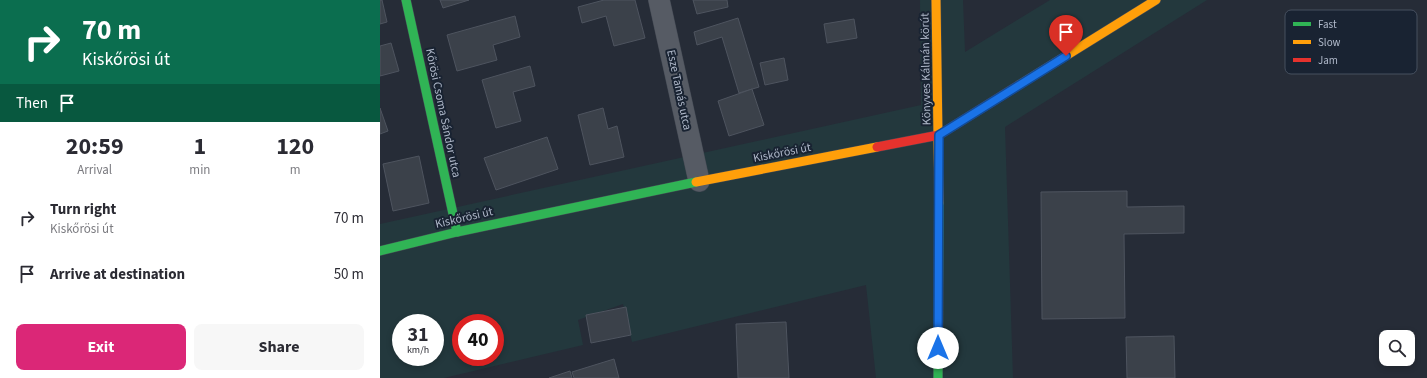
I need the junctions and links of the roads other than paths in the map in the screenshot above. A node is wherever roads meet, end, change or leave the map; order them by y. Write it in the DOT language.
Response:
graph roads {
  1 [pos="406,0"];
  2 [pos="660,0"];
  3 [pos="936,0"];
  4 [pos="1156,0"];
  5 [pos="939,135"];
  6 [pos="699,181"];
  7 [pos="456,232"];
  8 [pos="380,251"];
  9 [pos="938,378"];
  1 -- 7 [label="street, Kőrösi Csoma Sándor utca"];
  2 -- 6 [label="street, Esze Tamás utca"];
  3 -- 5 [label="street, Könyves Kálmán körút"];
  4 -- 5 [label="street, Kiskőrösi út"];
  5 -- 6 [label="street, Kiskőrösi út"];
  5 -- 9 [label="street, Könyves Kálmán körút"];
  6 -- 7 [label="street, Kiskőrösi út"];
  7 -- 8 [label="street, Kiskőrösi út"];
}
